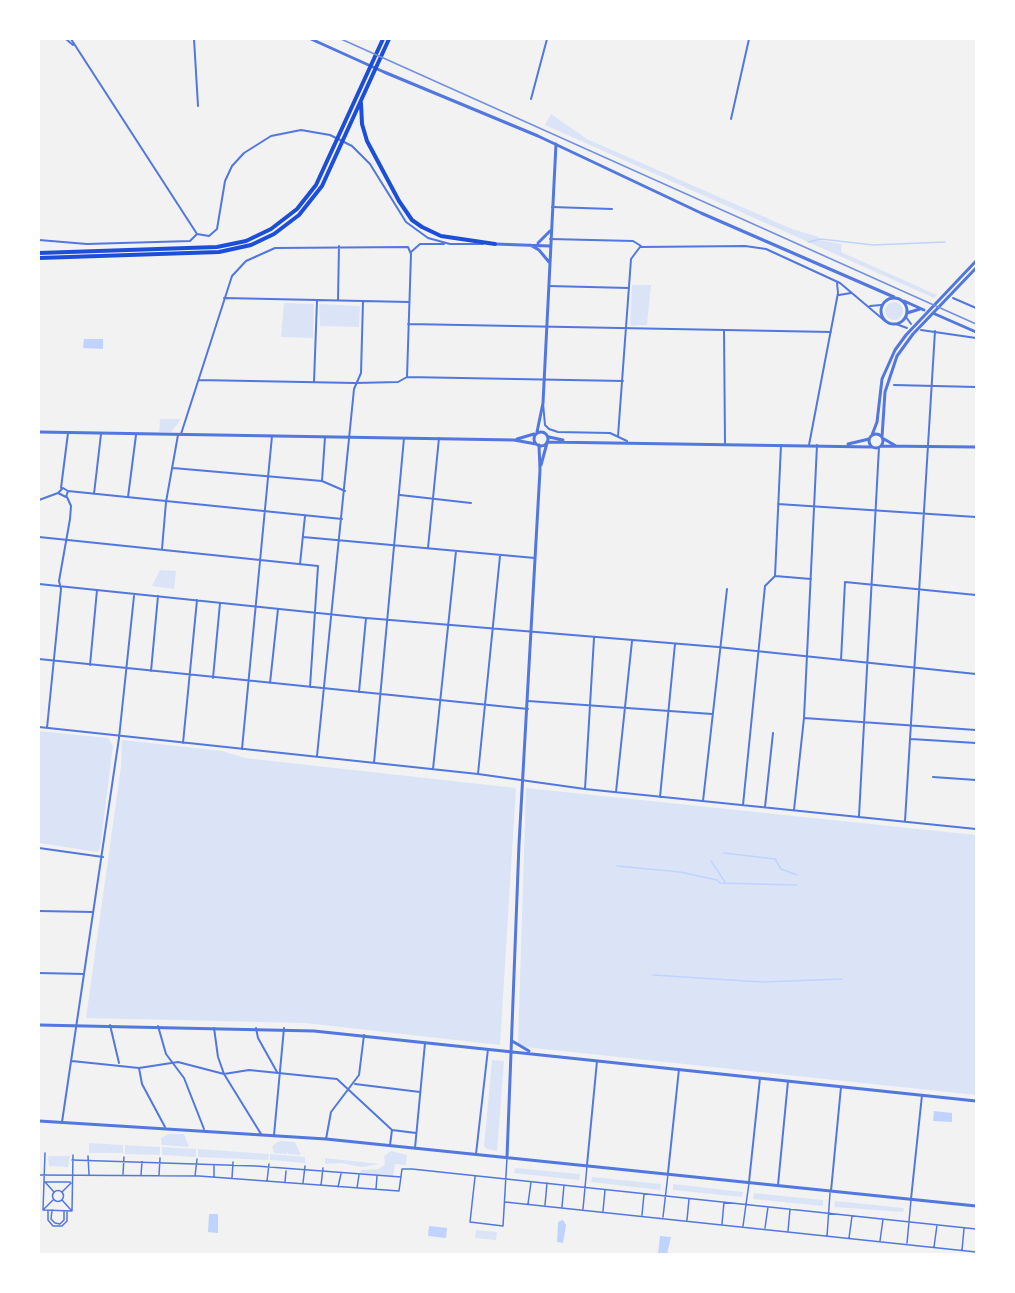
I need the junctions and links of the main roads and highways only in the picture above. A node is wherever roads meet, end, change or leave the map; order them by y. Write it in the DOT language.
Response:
graph roads {
  1 [pos="382,39"];
  2 [pos="389,39"];
  3 [pos="366,83"];
  4 [pos="362,99"];
  5 [pos="337,149"];
  6 [pos="495,244"];
  7 [pos="39,253"];
  8 [pos="39,258"];
  1 -- 3 [label="highway"];
  2 -- 3 [label="highway"];
  3 -- 4 [label="highway"];
  3 -- 5 [label="highway"];
  4 -- 5 [label="highway"];
  4 -- 6 [label="highway"];
  5 -- 7 [label="highway"];
  5 -- 8 [label="highway"];
}
